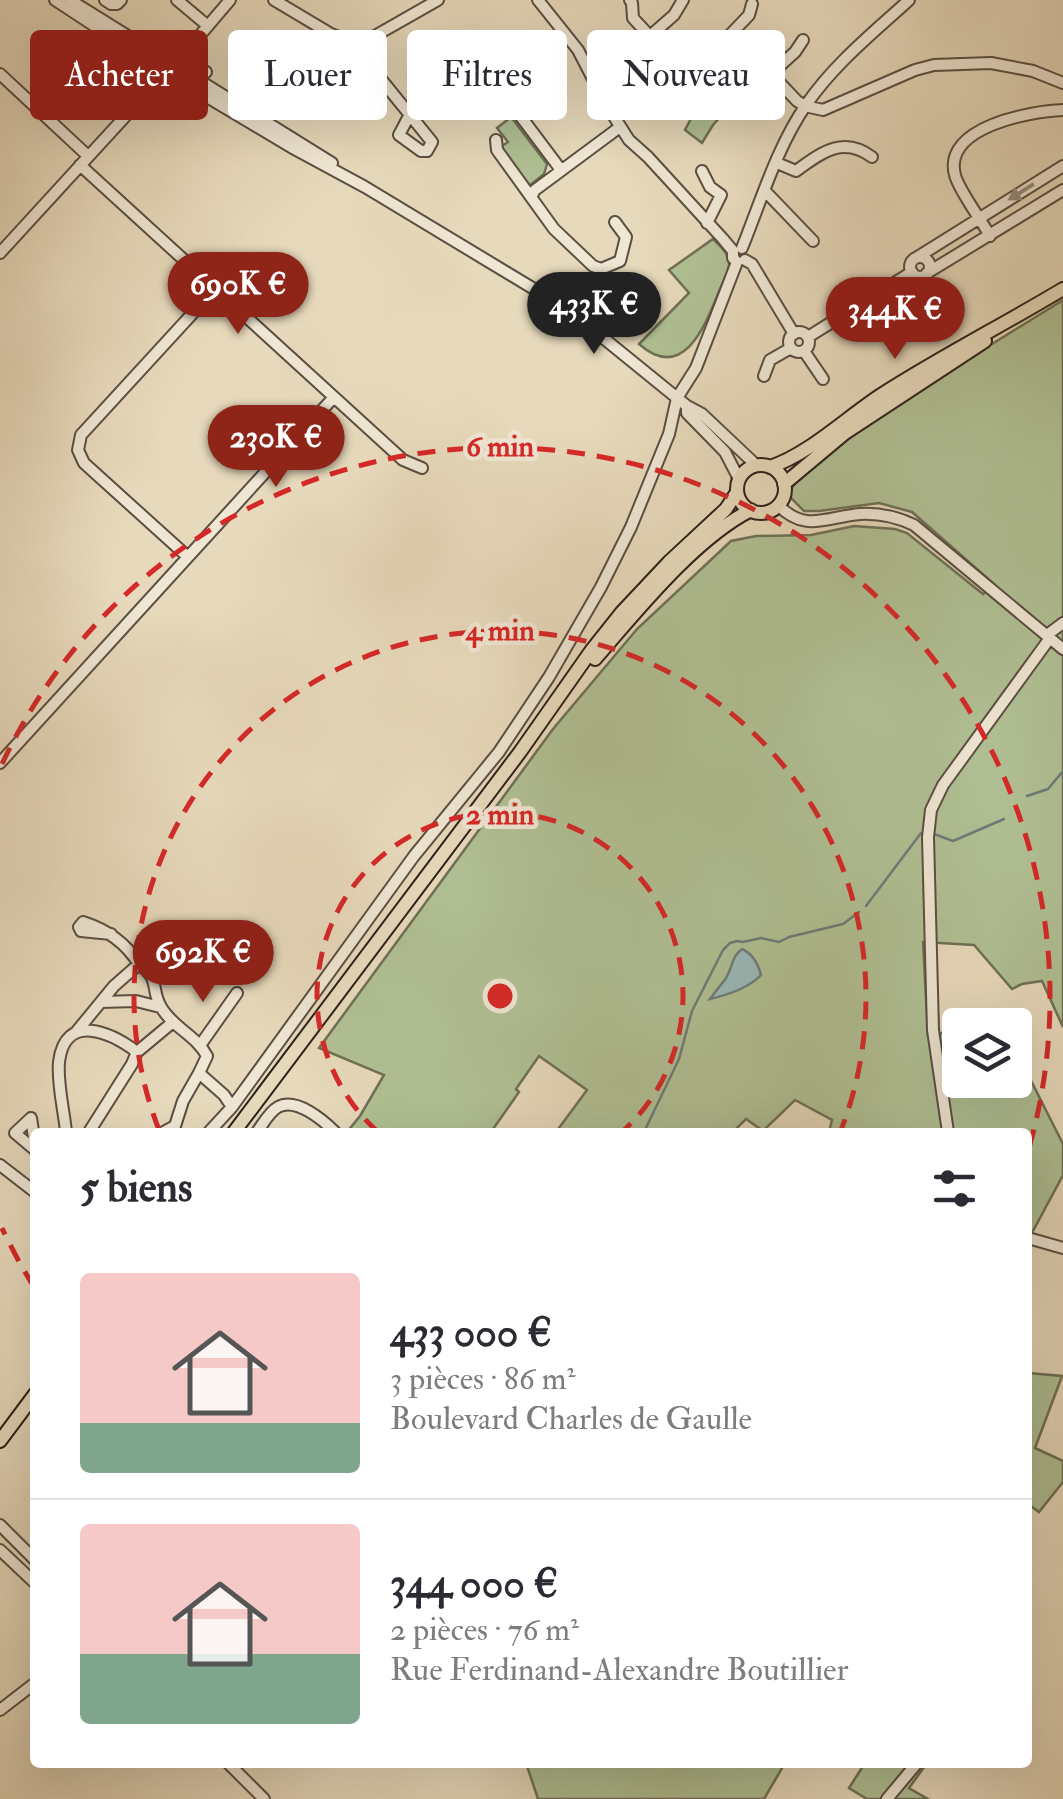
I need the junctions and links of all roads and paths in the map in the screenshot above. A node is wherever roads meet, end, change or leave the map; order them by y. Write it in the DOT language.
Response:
graph roads {
  1 [pos="56,0"];
  2 [pos="70,0"];
  3 [pos="106,0"];
  4 [pos="121,0"];
  5 [pos="176,0"];
  6 [pos="230,0"];
  7 [pos="274,0"];
  8 [pos="438,0"];
  9 [pos="538,0"];
  10 [pos="630,0"];
  11 [pos="683,0"];
  12 [pos="909,0"];
  13 [pos="752,4"];
  14 [pos="208,26"];
  15 [pos="105,30"];
  16 [pos="112,30"];
  17 [pos="205,30"];
  18 [pos="324,30"];
  19 [pos="385,30"];
  20 [pos="644,30"];
  21 [pos="657,30"];
  22 [pos="734,30"];
  23 [pos="803,40"];
  24 [pos="785,61"];
  25 [pos="587,66"];
  26 [pos="0,74"];
  27 [pos="1063,84"];
  28 [pos="387,86"];
  29 [pos="785,88"];
  30 [pos="208,94"];
  31 [pos="805,106"];
  32 [pos="1063,110"];
  33 [pos="121,120"];
  34 [pos="616,120"];
  35 [pos="620,127"];
  36 [pos="496,140"];
  37 [pos="872,157"];
  38 [pos="84,160"];
  39 [pos="776,163"];
  40 [pos="1063,166"];
  41 [pos="561,170"];
  42 [pos="702,172"];
  43 [pos="1063,190"];
  44 [pos="765,191"];
  45 [pos="531,197"];
  46 [pos="979,218"];
  47 [pos="615,222"];
  48 [pos="707,223"];
  49 [pos="990,236"];
  50 [pos="813,241"];
  51 [pos="0,253"];
  52 [pos="739,255"];
  53 [pos="916,258"];
  54 [pos="912,272"];
  55 [pos="926,273"];
  56 [pos="215,289"];
  57 [pos="1063,289"];
  58 [pos="1040,303"];
  59 [pos="794,334"];
  60 [pos="808,337"];
  61 [pos="791,348"];
  62 [pos="804,351"];
  63 [pos="764,376"];
  64 [pos="822,379"];
  65 [pos="334,397"];
  66 [pos="677,398"];
  67 [pos="687,406"];
  68 [pos="763,466"];
  69 [pos="422,468"];
  70 [pos="784,484"];
  71 [pos="738,486"];
  72 [pos="778,505"];
  73 [pos="752,510"];
  74 [pos="188,556"];
  75 [pos="1063,622"];
  76 [pos="1049,636"];
  77 [pos="1063,649"];
  78 [pos="541,722"];
  79 [pos="0,763"];
  80 [pos="110,934"];
  81 [pos="139,964"];
  82 [pos="237,992"];
  83 [pos="101,1002"];
  84 [pos="161,1007"];
  85 [pos="172,1022"];
  86 [pos="77,1031"];
  87 [pos="201,1044"];
  88 [pos="137,1052"];
  89 [pos="199,1073"];
  90 [pos="232,1107"];
  91 [pos="66,1128"];
  92 [pos="92,1128"];
  93 [pos="171,1128"];
  94 [pos="214,1128"];
  95 [pos="237,1128"];
  96 [pos="260,1128"];
  97 [pos="330,1128"];
  98 [pos="947,1128"];
  99 [pos="0,1166"];
  100 [pos="30,1188"];
  101 [pos="1032,1239"];
  102 [pos="1063,1248"];
  103 [pos="30,1401"];
  104 [pos="0,1441"];
  105 [pos="0,1525"];
  106 [pos="0,1550"];
  107 [pos="30,1554"];
  108 [pos="30,1562"];
  109 [pos="22,1570"];
  110 [pos="30,1579"];
  111 [pos="30,1687"];
  112 [pos="0,1710"];
  113 [pos="233,1768"];
  114 [pos="913,1768"];
  115 [pos="264,1799"];
  116 [pos="888,1799"];
  1 -- 15 [label="street"];
  2 -- 16 [label="street"];
  3 -- 4 [label="street"];
  5 -- 14 [label="street"];
  6 -- 14 [label="street"];
  7 -- 18 [label="street"];
  8 -- 19 [label="street"];
  9 -- 25 [label="street"];
  10 -- 20 [label="street"];
  11 -- 21 [label="street"];
  12 -- 31 [label="street"];
  13 -- 22 [label="street"];
  14 -- 17 [label="street"];
  23 -- 24 [label="street"];
  26 -- 38 [label="street"];
  27 -- 31 [label="street"];
  28 -- 41 [label="street"];
  29 -- 31 [label="street"];
  30 -- 66 [label="street"];
  31 -- 39 [label="street"];
  32 -- 46 [label="street"];
  33 -- 38 [label="street"];
  34 -- 35 [label="street"];
  35 -- 41 [label="street"];
  35 -- 48 [label="street"];
  36 -- 45 [label="street"];
  37 -- 39 [label="street"];
  38 -- 51 [label="street"];
  38 -- 56 [label="street"];
  39 -- 44 [label="street"];
  40 -- 46 [label="street, one-way"];
  41 -- 45 [label="street"];
  42 -- 48 [label="street"];
  43 -- 49 [label="street"];
  44 -- 50 [label="street"];
  44 -- 52 [label="street"];
  45 -- 47 [label="street"];
  46 -- 49 [label="street"];
  46 -- 53 [label="street"];
  48 -- 52 [label="street"];
  49 -- 55 [label="street"];
  52 -- 59 [label="street"];
  52 -- 66 [label="street"];
  53 -- 54 [label="street"];
  53 -- 55 [label="street"];
  54 -- 55 [label="street"];
  54 -- 60 [label="street"];
  56 -- 65 [label="street"];
  56 -- 74 [label="street"];
  57 -- 58 [label="main road"];
  58 -- 68 [label="main road"];
  58 -- 70 [label="main road"];
  59 -- 60 [label="street"];
  59 -- 61 [label="street"];
  60 -- 62 [label="street"];
  61 -- 62 [label="street"];
  61 -- 63 [label="street"];
  62 -- 64 [label="street"];
  65 -- 69 [label="street"];
  65 -- 74 [label="street"];
  66 -- 67 [label="street"];
  66 -- 90 [label="street"];
  67 -- 68 [label="street"];
  67 -- 71 [label="street"];
  68 -- 70 [label="main road"];
  68 -- 71 [label="main road"];
  70 -- 72 [label="main road"];
  71 -- 73 [label="main road"];
  71 -- 78 [label="main road"];
  72 -- 73 [label="main road"];
  72 -- 76 [label="street"];
  73 -- 78 [label="main road"];
  74 -- 79 [label="street"];
  75 -- 76 [label="street"];
  76 -- 77 [label="street"];
  76 -- 98 [label="street"];
  78 -- 95 [label="main road"];
  80 -- 81 [label="street"];
  81 -- 83 [label="street"];
  81 -- 84 [label="street"];
  82 -- 87 [label="street"];
  83 -- 84 [label="street"];
  83 -- 86 [label="street"];
  84 -- 85 [label="street"];
  85 -- 87 [label="street"];
  85 -- 88 [label="street"];
  86 -- 88 [label="street"];
  86 -- 91 [label="street"];
  87 -- 89 [label="street"];
  88 -- 92 [label="street"];
  89 -- 90 [label="street"];
  89 -- 93 [label="street"];
  90 -- 94 [label="street"];
  96 -- 97 [label="street"];
  99 -- 100 [label="street"];
  101 -- 102 [label="street"];
  103 -- 104 [label="main road"];
  105 -- 107 [label="street"];
  106 -- 109 [label="street"];
  108 -- 109 [label="street"];
  109 -- 110 [label="street"];
  111 -- 112 [label="street"];
  113 -- 115 [label="street"];
  114 -- 116 [label="street"];
}
